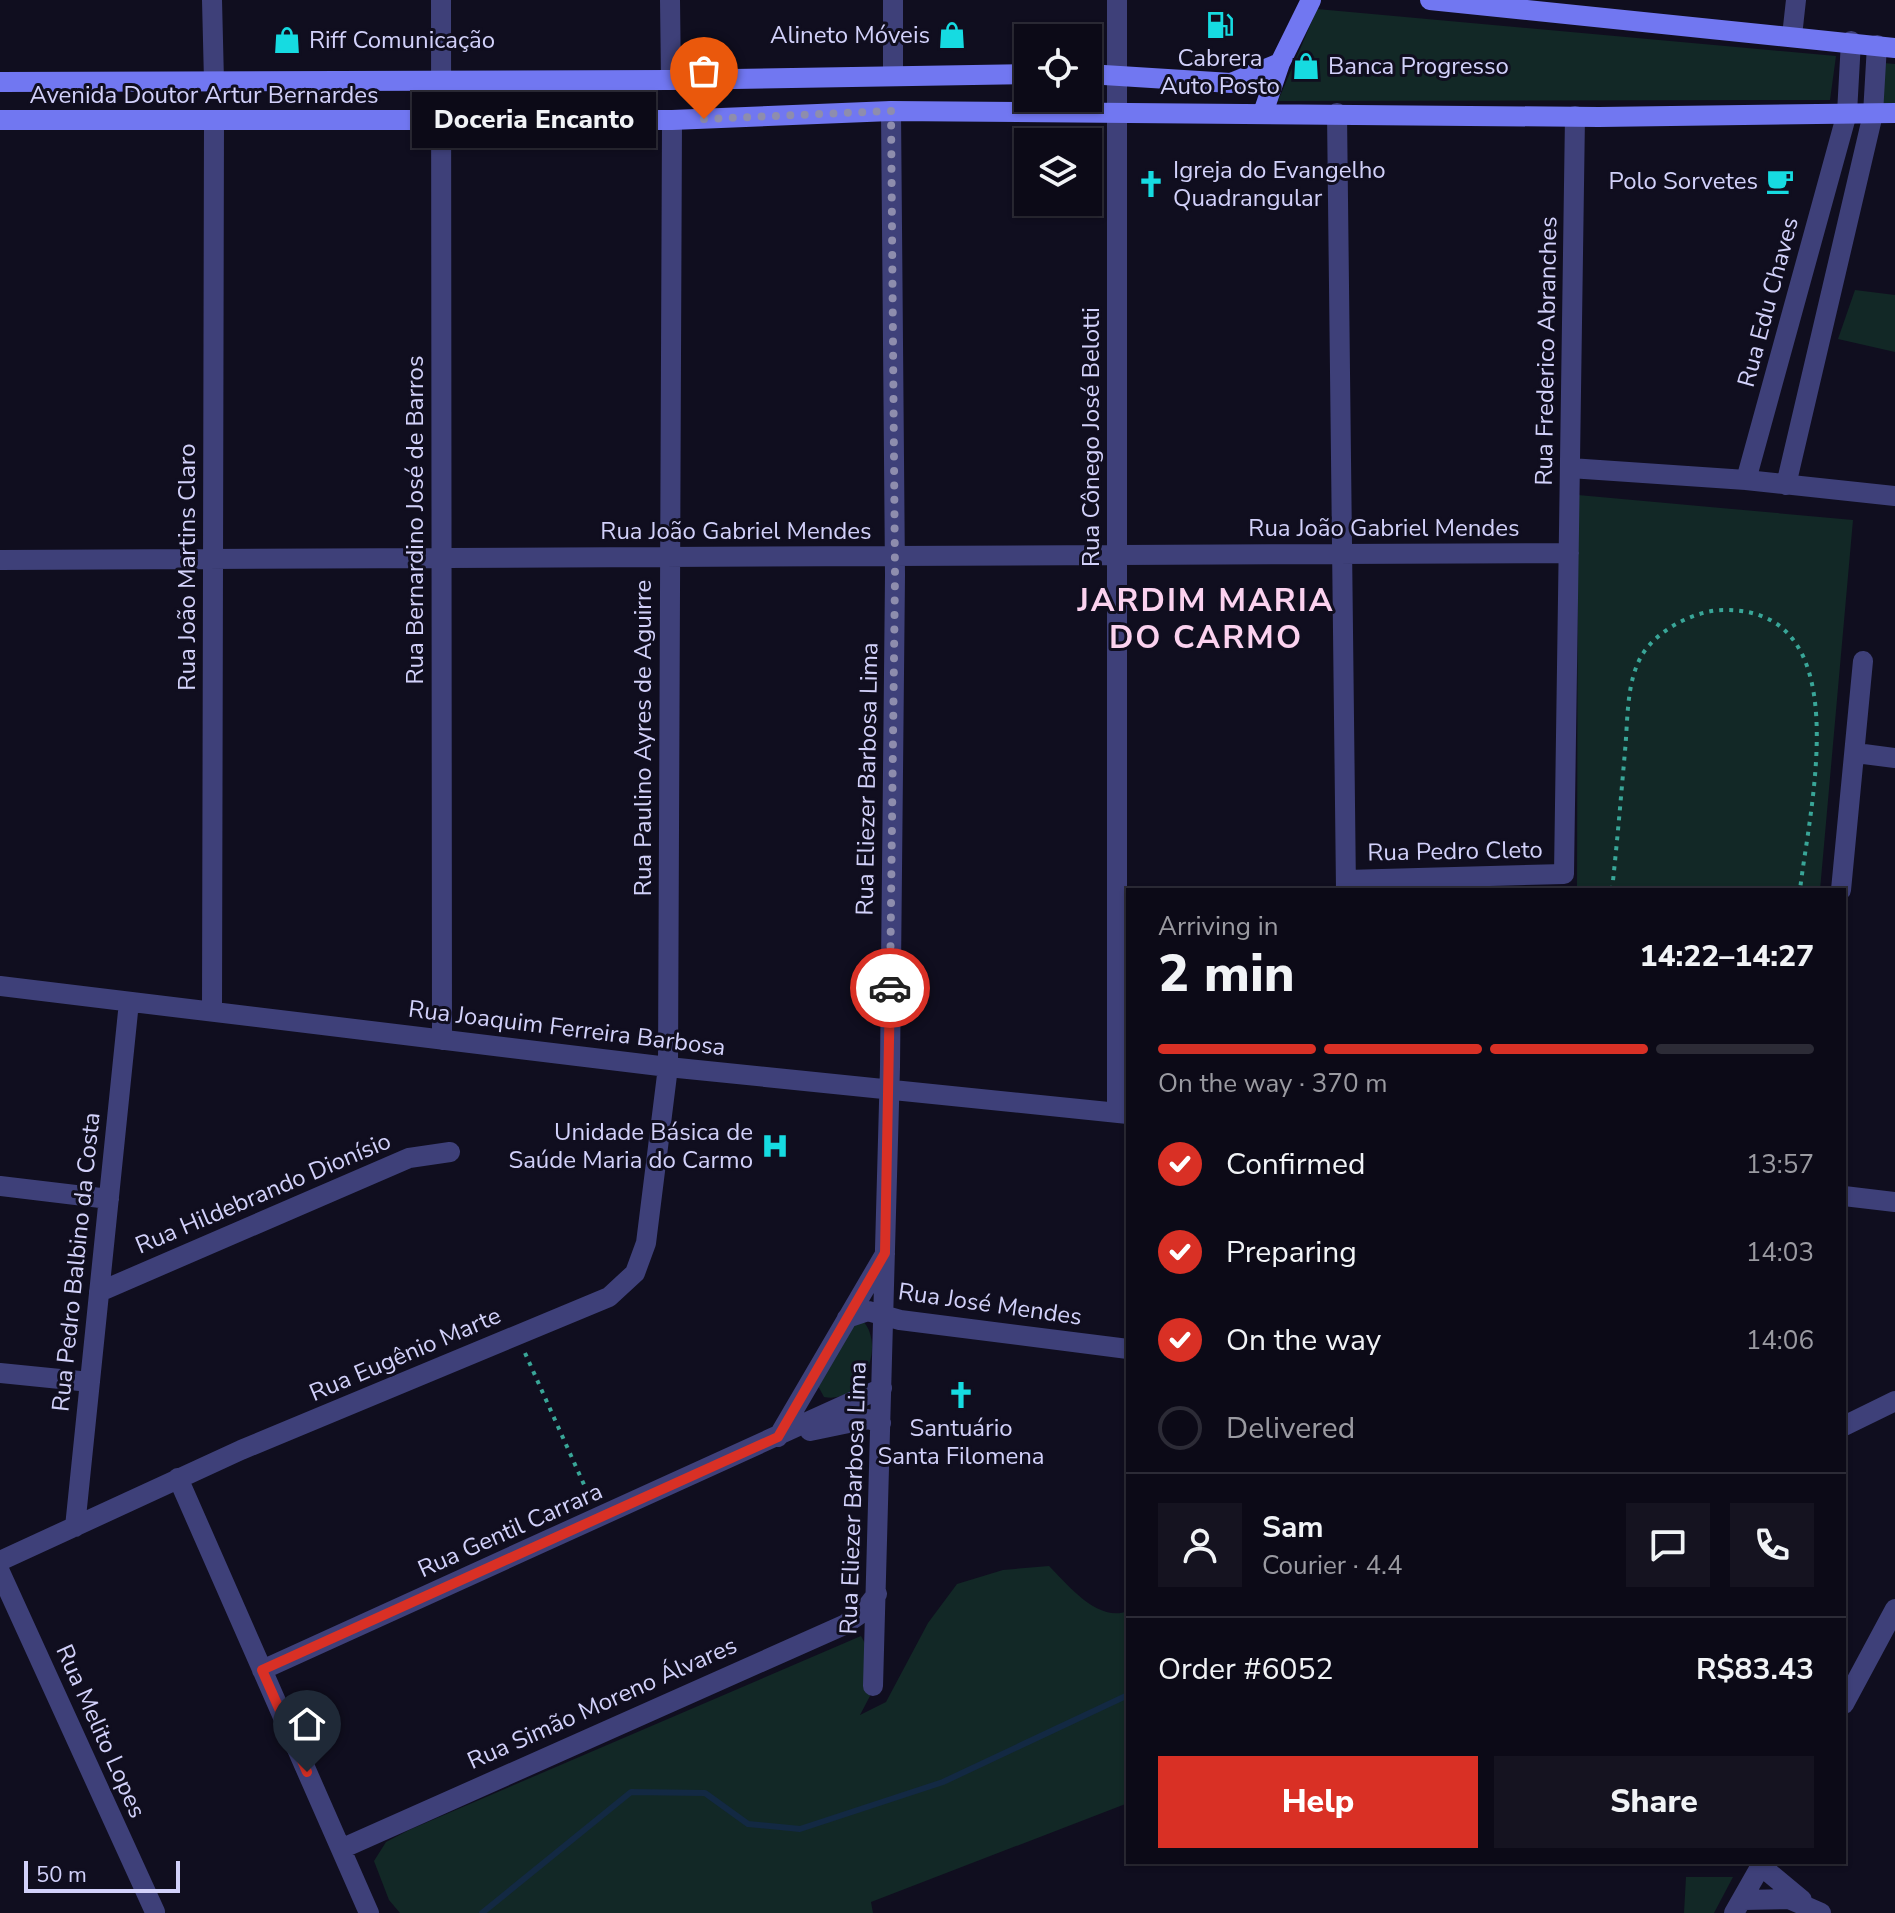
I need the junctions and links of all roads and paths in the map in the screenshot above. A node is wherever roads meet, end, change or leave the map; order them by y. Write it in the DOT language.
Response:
graph roads {
  1 [pos="212,0"];
  2 [pos="441,0"];
  3 [pos="670,0"];
  4 [pos="893,0"];
  5 [pos="1117,0"];
  6 [pos="1311,0"];
  7 [pos="1430,0"];
  8 [pos="1796,0"];
  9 [pos="1792,36"];
  10 [pos="1851,41"];
  11 [pos="1886,46"];
  12 [pos="1280,63"];
  13 [pos="893,74"];
  14 [pos="1014,74"];
  15 [pos="1102,74"];
  16 [pos="1117,74"];
  17 [pos="441,80"];
  18 [pos="671,80"];
  19 [pos="214,81"];
  20 [pos="0,82"];
  21 [pos="891,111"];
  22 [pos="1117,113"];
  23 [pos="1263,113"];
  24 [pos="1337,113"];
  25 [pos="1847,113"];
  26 [pos="1895,113"];
  27 [pos="1873,114"];
  28 [pos="1575,116"];
  29 [pos="0,120"];
  30 [pos="672,120"];
  31 [pos="441,121"];
  32 [pos="214,122"];
  33 [pos="1570,468"];
  34 [pos="1746,480"];
  35 [pos="1786,485"];
  36 [pos="1895,496"];
  37 [pos="1569,553"];
  38 [pos="1342,554"];
  39 [pos="1117,555"];
  40 [pos="895,556"];
  41 [pos="670,557"];
  42 [pos="441,558"];
  43 [pos="213,559"];
  44 [pos="0,560"];
  45 [pos="1863,661"];
  46 [pos="1856,753"];
  47 [pos="1895,758"];
  48 [pos="1564,874"];
  49 [pos="1346,885"];
  50 [pos="1612,888"];
  51 [pos="1800,888"];
  52 [pos="1841,888"];
  53 [pos="0,986"];
  54 [pos="129,1002"];
  55 [pos="212,1011"];
  56 [pos="442,1040"];
  57 [pos="668,1067"];
  58 [pos="888,1092"];
  59 [pos="1122,1114"];
  60 [pos="450,1152"];
  61 [pos="0,1186"];
  62 [pos="1846,1196"];
  63 [pos="109,1199"];
  64 [pos="1895,1202"];
  65 [pos="885,1253"];
  66 [pos="99,1292"];
  67 [pos="884,1316"];
  68 [pos="847,1318"];
  69 [pos="517,1335"];
  70 [pos="1126,1349"];
  71 [pos="0,1373"];
  72 [pos="90,1382"];
  73 [pos="882,1388"];
  74 [pos="1895,1401"];
  75 [pos="881,1423"];
  76 [pos="1846,1425"];
  77 [pos="778,1437"];
  78 [pos="178,1478"];
  79 [pos="599,1518"];
  80 [pos="75,1527"];
  81 [pos="0,1561"];
  82 [pos="0,1572"];
  83 [pos="877,1594"];
  84 [pos="1895,1609"];
  85 [pos="262,1670"];
  86 [pos="873,1686"];
  87 [pos="1846,1700"];
  88 [pos="341,1849"];
  89 [pos="1762,1864"];
  90 [pos="1739,1906"];
  91 [pos="1815,1909"];
  92 [pos="155,1912"];
  93 [pos="369,1913"];
  1 -- 19 [label="street"];
  2 -- 17 [label="street, Rua Bernardino José de Barros"];
  3 -- 18 [label="street"];
  4 -- 13 [label="street"];
  5 -- 16 [label="street, Rua Cônego José Belotti"];
  6 -- 12 [label="main road"];
  7 -- 9 [label="main road"];
  8 -- 9 [label="street"];
  9 -- 10 [label="main road"];
  10 -- 11 [label="main road"];
  10 -- 25 [label="street, Rua Edu Chaves"];
  11 -- 27 [label="street"];
  12 -- 16 [label="main road"];
  12 -- 23 [label="main road"];
  13 -- 14 [label="main road, Avenida Doutor Artur Bernardes"];
  13 -- 18 [label="main road, Avenida Doutor Artur Bernardes"];
  15 -- 16 [label="main road"];
  16 -- 22 [label="street, Rua Cônego José Belotti"];
  17 -- 18 [label="main road, Avenida Doutor Artur Bernardes"];
  17 -- 19 [label="main road, Avenida Doutor Artur Bernardes"];
  17 -- 31 [label="street, Rua Bernardino José de Barros"];
  19 -- 20 [label="main road, Avenida Doutor Artur Bernardes"];
  21 -- 22 [label="main road, Avenida Doutor Artur Bernardes"];
  21 -- 30 [label="main road, Avenida Doutor Artur Bernardes"];
  21 -- 40 [label="street, Rua Eliezer Barbosa Lima"];
  22 -- 23 [label="main road, Avenida Doutor Artur Bernardes"];
  22 -- 39 [label="street, Rua Cônego José Belotti"];
  23 -- 24 [label="main road, Avenida Doutor Artur Bernardes"];
  24 -- 28 [label="main road, Avenida Doutor Artur Bernardes"];
  24 -- 38 [label="street"];
  25 -- 27 [label="main road, Avenida Doutor Artur Bernardes"];
  25 -- 28 [label="main road, Avenida Doutor Artur Bernardes"];
  25 -- 34 [label="street, Rua Edu Chaves"];
  26 -- 27 [label="main road, Avenida Doutor Artur Bernardes"];
  27 -- 35 [label="street"];
  28 -- 33 [label="street, Rua Frederico Abranches"];
  29 -- 32 [label="main road, Avenida Doutor Artur Bernardes"];
  30 -- 31 [label="main road, Avenida Doutor Artur Bernardes"];
  30 -- 41 [label="street, Rua Paulino Ayres de Aguirre"];
  31 -- 32 [label="main road, Avenida Doutor Artur Bernardes"];
  31 -- 42 [label="street, Rua Bernardino José de Barros"];
  32 -- 43 [label="street, Rua João Martins Claro"];
  33 -- 34 [label="street"];
  33 -- 37 [label="street, Rua Frederico Abranches"];
  34 -- 35 [label="street"];
  35 -- 36 [label="street"];
  37 -- 38 [label="street, Rua João Gabriel Mendes"];
  37 -- 48 [label="street, Rua Frederico Abranches"];
  38 -- 39 [label="street, Rua João Gabriel Mendes"];
  38 -- 49 [label="street"];
  39 -- 40 [label="street, Rua João Gabriel Mendes"];
  39 -- 59 [label="street, Rua Cônego José Belotti"];
  40 -- 41 [label="street, Rua João Gabriel Mendes"];
  40 -- 58 [label="street, Rua Eliezer Barbosa Lima"];
  41 -- 42 [label="street, Rua João Gabriel Mendes"];
  41 -- 57 [label="street, Rua Paulino Ayres de Aguirre"];
  42 -- 43 [label="street, Rua João Gabriel Mendes"];
  42 -- 56 [label="street, Rua Bernardino José de Barros"];
  43 -- 44 [label="street, Rua João Gabriel Mendes"];
  43 -- 55 [label="street, Rua João Martins Claro"];
  45 -- 46 [label="street"];
  46 -- 47 [label="street"];
  46 -- 52 [label="street"];
  48 -- 49 [label="street, Rua Pedro Cleto"];
  50 -- 51 [label="path"];
  53 -- 54 [label="street, Rua Joaquim Ferreira Barbosa"];
  54 -- 55 [label="street, Rua Joaquim Ferreira Barbosa"];
  54 -- 63 [label="street, Rua Pedro Balbino da Costa"];
  55 -- 56 [label="street, Rua Joaquim Ferreira Barbosa"];
  56 -- 57 [label="street, Rua Joaquim Ferreira Barbosa"];
  57 -- 58 [label="street, Rua Joaquim Ferreira Barbosa"];
  57 -- 69 [label="street, Rua Eugênio Marte"];
  58 -- 59 [label="street, Rua Joaquim Ferreira Barbosa"];
  58 -- 65 [label="street, Rua Eliezer Barbosa Lima"];
  60 -- 66 [label="street, Rua Hildebrando Dionísio"];
  61 -- 63 [label="street"];
  62 -- 64 [label="street"];
  63 -- 66 [label="street, Rua Pedro Balbino da Costa"];
  65 -- 67 [label="street, Rua Eliezer Barbosa Lima"];
  65 -- 68 [label="street"];
  66 -- 72 [label="street, Rua Pedro Balbino da Costa"];
  67 -- 68 [label="street, Rua José Mendes"];
  67 -- 70 [label="street, Rua José Mendes"];
  67 -- 73 [label="street, Rua Eliezer Barbosa Lima"];
  68 -- 77 [label="street"];
  69 -- 78 [label="street, Rua Eugênio Marte"];
  69 -- 79 [label="path"];
  71 -- 72 [label="street"];
  72 -- 80 [label="street, Rua Pedro Balbino da Costa"];
  73 -- 75 [label="street, Rua Eliezer Barbosa Lima"];
  73 -- 77 [label="street, Rua Gentil Carrara"];
  74 -- 76 [label="street"];
  75 -- 77 [label="street, Rua Gentil Carrara"];
  75 -- 83 [label="street, Rua Eliezer Barbosa Lima"];
  77 -- 79 [label="street, Rua Gentil Carrara"];
  78 -- 80 [label="street, Rua Eugênio Marte"];
  78 -- 85 [label="street"];
  79 -- 85 [label="street, Rua Gentil Carrara"];
  80 -- 81 [label="street, Rua Eugênio Marte"];
  82 -- 92 [label="street, Rua Melito Lopes"];
  83 -- 86 [label="street, Rua Eliezer Barbosa Lima"];
  83 -- 88 [label="street, Rua Simão Moreno Álvares"];
  84 -- 87 [label="street"];
  85 -- 88 [label="street"];
  88 -- 93 [label="street"];
  89 -- 90 [label="street"];
  89 -- 91 [label="street"];
  90 -- 91 [label="street"];
}
